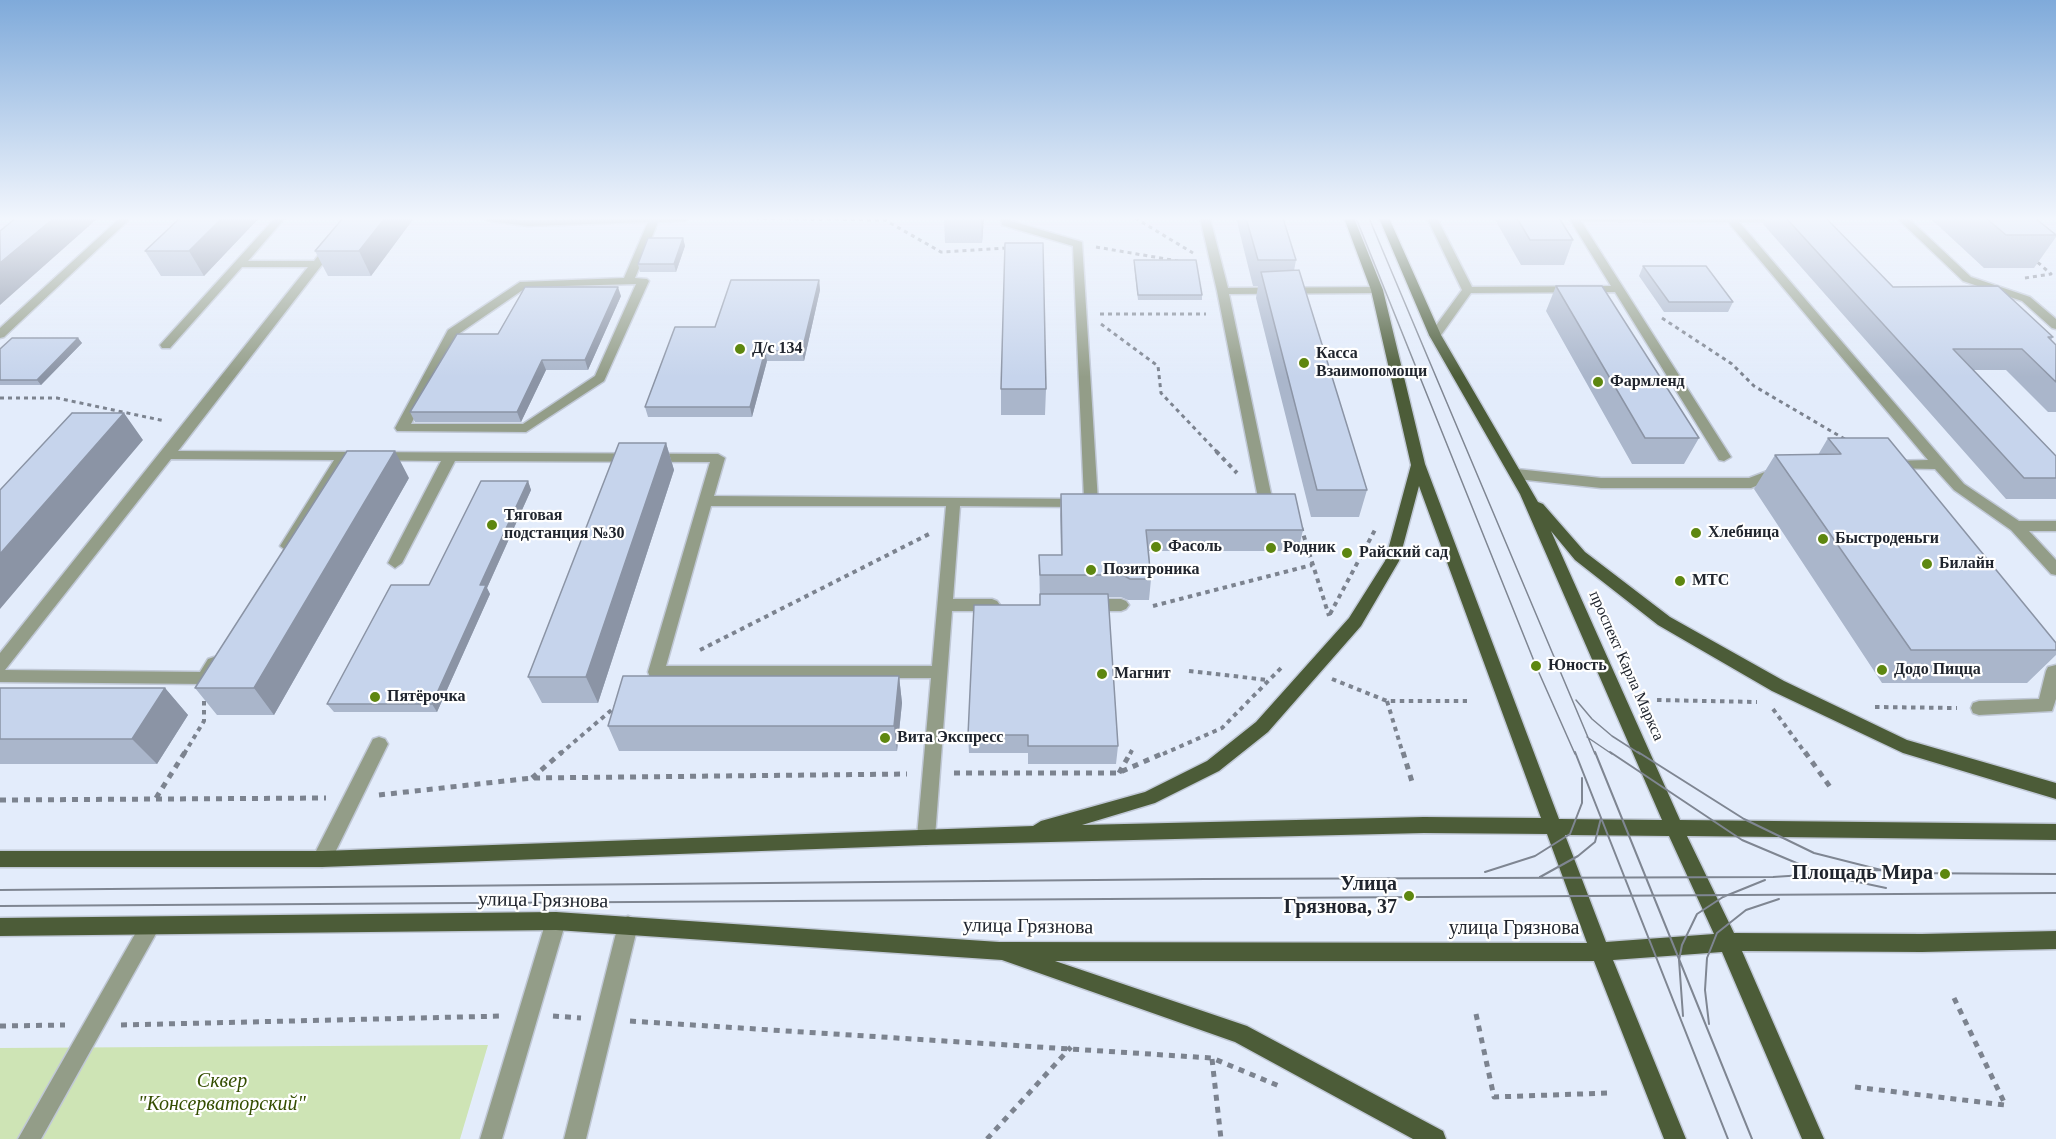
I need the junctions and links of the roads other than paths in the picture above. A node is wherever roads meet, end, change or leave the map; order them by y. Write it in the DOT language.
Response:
graph roads {
  1 [pos="68,271"];
  2 [pos="233,271"];
  3 [pos="309,271"];
  4 [pos="632,271"];
  5 [pos="1081,271"];
  6 [pos="1218,271"];
  7 [pos="1370,271"];
  8 [pos="1407,271"];
  9 [pos="1459,271"];
  10 [pos="1607,271"];
  11 [pos="1775,271"];
  12 [pos="1959,271"];
  13 [pos="628,281"];
  14 [pos="1618,289"];
  15 [pos="1377,290"];
  16 [pos="1468,290"];
  17 [pos="1222,291"];
  18 [pos="2056,326"];
  19 [pos="0,333"];
  20 [pos="1435,335"];
  21 [pos="166,345"];
  22 [pos="167,455"];
  23 [pos="343,457"];
  24 [pos="1724,457"];
  25 [pos="450,458"];
  26 [pos="1939,464"];
  27 [pos="1418,465"];
  28 [pos="1879,465"];
  29 [pos="1794,466"];
  30 [pos="1517,474"];
  31 [pos="1527,495"];
  32 [pos="704,501"];
  33 [pos="953,502"];
  34 [pos="1243,503"];
  35 [pos="2016,526"];
  36 [pos="2056,526"];
  37 [pos="280,558"];
  38 [pos="395,563"];
  39 [pos="2056,570"];
  40 [pos="945,605"];
  41 [pos="1004,605"];
  42 [pos="1074,605"];
  43 [pos="1121,605"];
  44 [pos="223,648"];
  45 [pos="0,665"];
  46 [pos="2056,671"];
  47 [pos="940,672"];
  48 [pos="0,676"];
  49 [pos="1979,708"];
  50 [pos="379,744"];
  51 [pos="2056,791"];
  52 [pos="1553,826"];
  53 [pos="1674,827"];
  54 [pos="2056,832"];
  55 [pos="1021,835"];
  56 [pos="926,837"];
  57 [pos="0,859"];
  58 [pos="322,859"];
  59 [pos="556,921"];
  60 [pos="628,925"];
  61 [pos="150,926"];
  62 [pos="0,927"];
  63 [pos="2056,940"];
  64 [pos="1728,942"];
  65 [pos="999,951"];
  66 [pos="1600,952"];
  67 [pos="29,1139"];
  68 [pos="491,1139"];
  69 [pos="575,1139"];
  70 [pos="1435,1139"];
  71 [pos="1675,1139"];
  72 [pos="1813,1139"];
  1 -- 19 [label="lane"];
  2 -- 21 [label="lane"];
  3 -- 22 [label="lane"];
  4 -- 13 [label="lane"];
  5 -- 33 [label="lane"];
  6 -- 17 [label="lane"];
  7 -- 15 [label="main road"];
  8 -- 20 [label="main road, проспект Карла Маркса"];
  9 -- 16 [label="lane"];
  10 -- 14 [label="lane"];
  11 -- 26 [label="lane"];
  12 -- 18 [label="lane"];
  13 -- 13 [label="lane"];
  14 -- 16 [label="lane"];
  14 -- 24 [label="lane"];
  15 -- 17 [label="lane"];
  15 -- 27 [label="main road"];
  16 -- 20 [label="lane"];
  17 -- 34 [label="lane"];
  20 -- 30 [label="main road, проспект Карла Маркса"];
  22 -- 23 [label="lane"];
  22 -- 45 [label="lane"];
  23 -- 25 [label="lane"];
  23 -- 37 [label="lane"];
  25 -- 32 [label="lane"];
  25 -- 38 [label="lane"];
  26 -- 28 [label="lane"];
  26 -- 35 [label="lane"];
  27 -- 52 [label="main road"];
  27 -- 55 [label="main road"];
  29 -- 30 [label="lane"];
  30 -- 31 [label="main road, проспект Карла Маркса"];
  31 -- 51 [label="main road"];
  31 -- 53 [label="main road, проспект Карла Маркса"];
  32 -- 33 [label="lane"];
  32 -- 47 [label="lane"];
  33 -- 40 [label="lane"];
  35 -- 36 [label="lane"];
  35 -- 39 [label="lane"];
  40 -- 41 [label="lane"];
  40 -- 47 [label="lane"];
  42 -- 43 [label="lane"];
  44 -- 48 [label="lane"];
  46 -- 49 [label="lane"];
  47 -- 56 [label="lane"];
  50 -- 58 [label="lane"];
  52 -- 53 [label="main road"];
  52 -- 55 [label="main road"];
  52 -- 66 [label="main road"];
  53 -- 54 [label="main road"];
  53 -- 64 [label="main road, проспект Карла Маркса"];
  55 -- 56 [label="main road"];
  56 -- 58 [label="main road"];
  57 -- 58 [label="main road"];
  59 -- 60 [label="main road, улица Грязнова"];
  59 -- 61 [label="main road, улица Грязнова"];
  59 -- 68 [label="lane"];
  60 -- 65 [label="main road, улица Грязнова"];
  60 -- 69 [label="lane"];
  61 -- 62 [label="main road, улица Грязнова"];
  61 -- 67 [label="lane"];
  63 -- 64 [label="main road, улица Грязнова"];
  64 -- 66 [label="main road, улица Грязнова"];
  64 -- 72 [label="main road, проспект Карла Маркса"];
  65 -- 66 [label="main road, улица Грязнова"];
  65 -- 70 [label="main road"];
  66 -- 71 [label="main road"];
}
